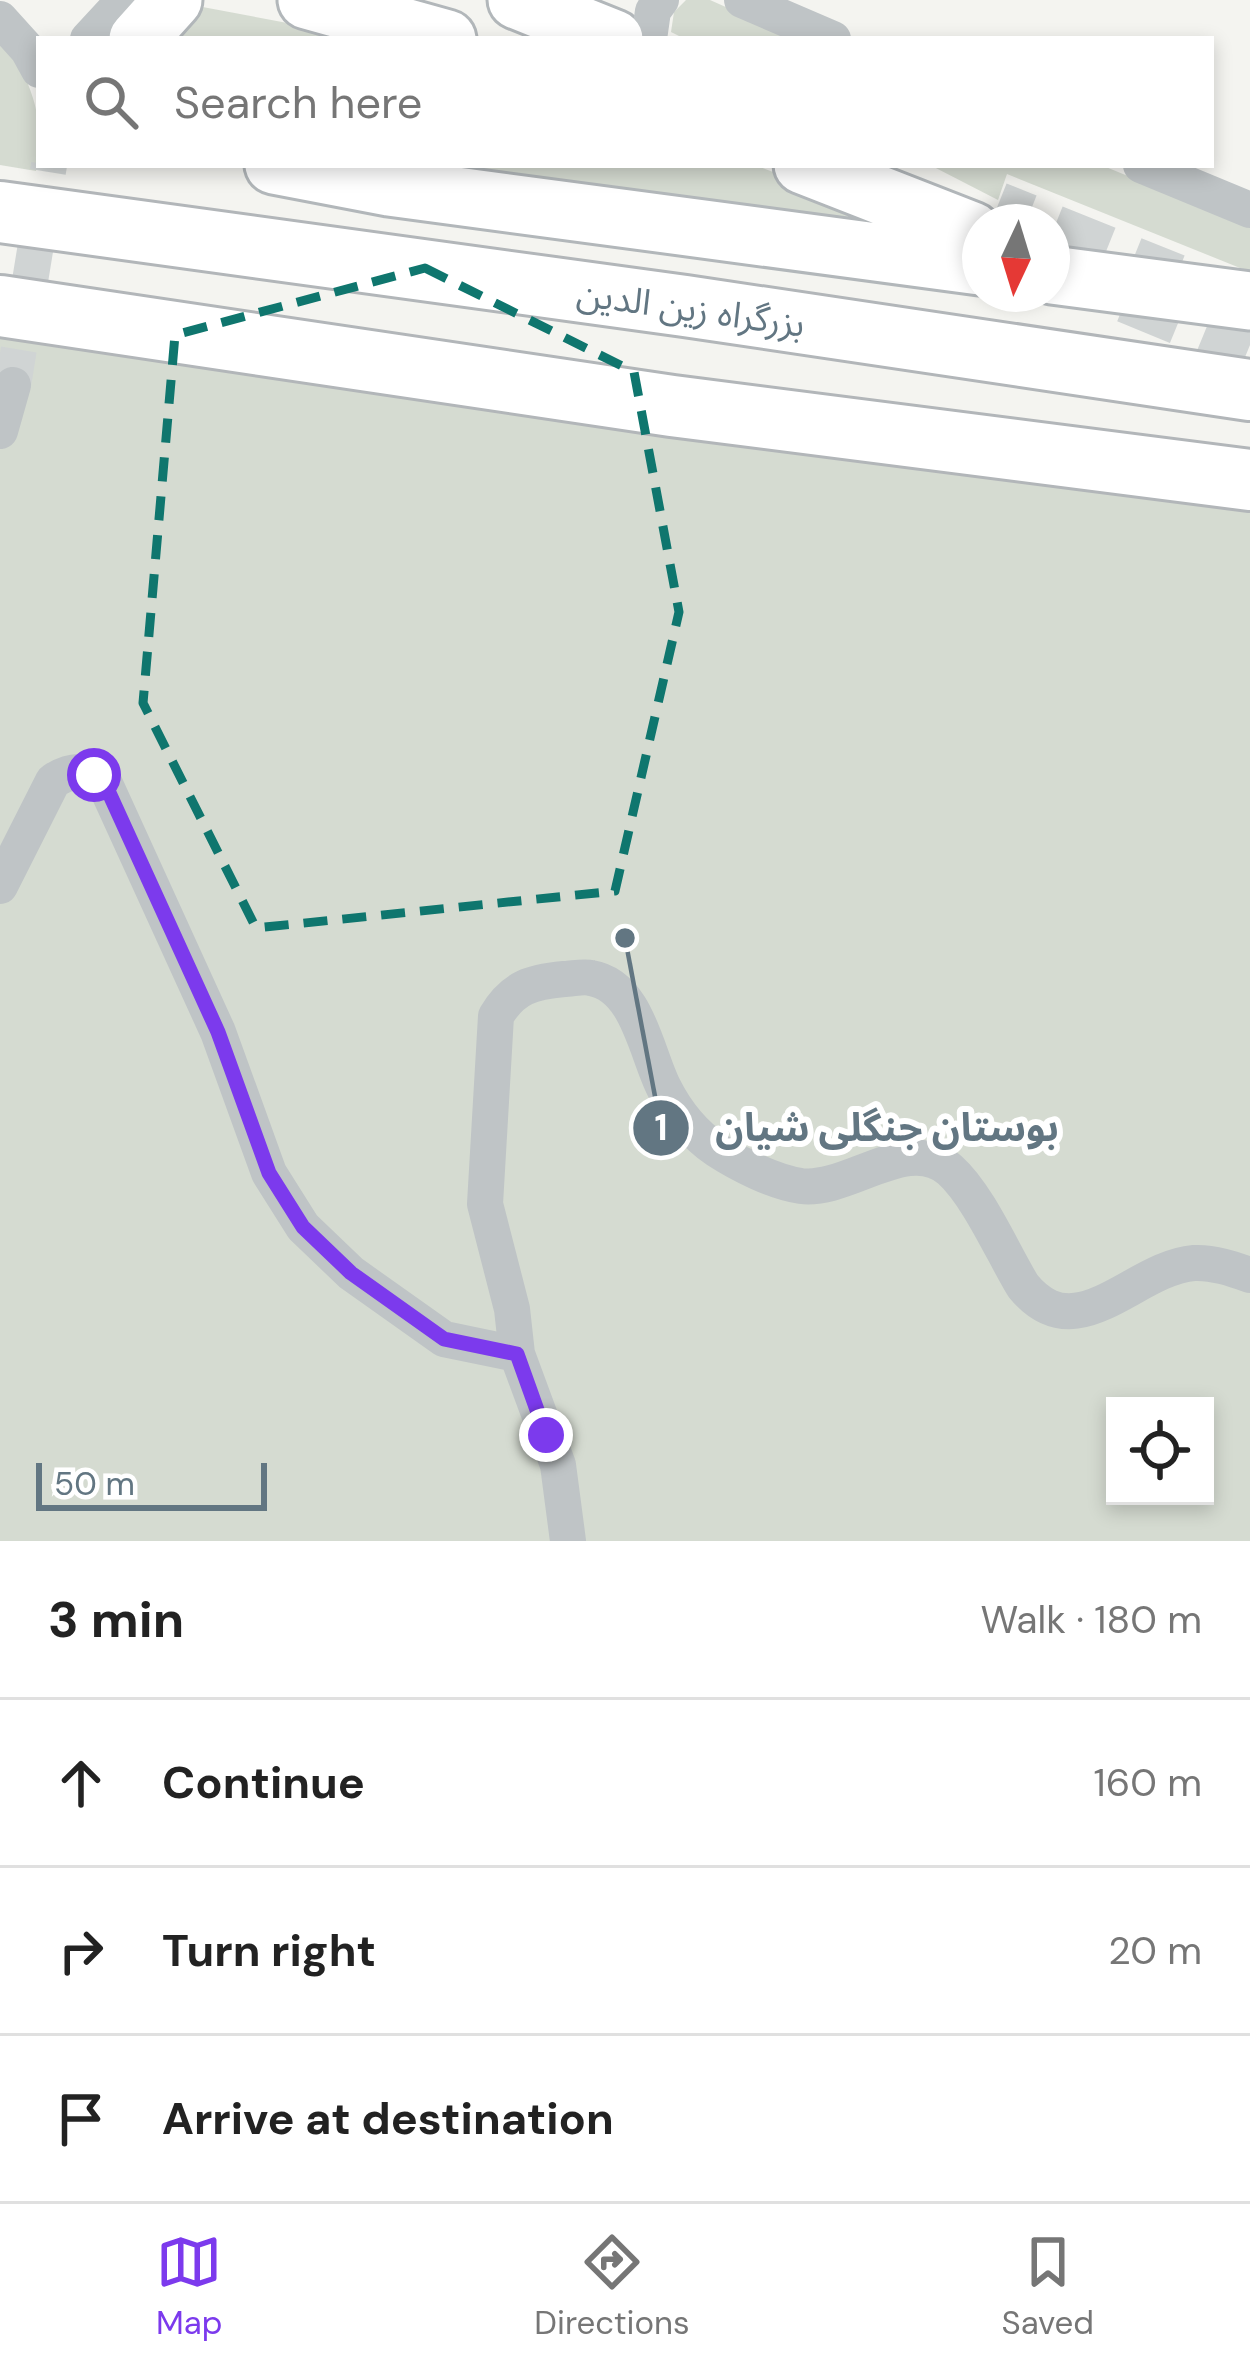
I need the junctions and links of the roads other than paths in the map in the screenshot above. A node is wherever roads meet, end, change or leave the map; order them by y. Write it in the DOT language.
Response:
graph roads {
  1 [pos="124,0"];
  2 [pos="173,0"];
  3 [pos="307,0"];
  4 [pos="484,0"];
  5 [pos="517,0"];
  6 [pos="661,0"];
  7 [pos="742,0"];
  8 [pos="0,20"];
  9 [pos="91,36"];
  10 [pos="141,36"];
  11 [pos="436,36"];
  12 [pos="481,36"];
  13 [pos="607,36"];
  14 [pos="649,36"];
  15 [pos="826,36"];
  16 [pos="36,65"];
  17 [pos="289,168"];
  18 [pos="811,168"];
  19 [pos="900,168"];
  20 [pos="1149,168"];
  21 [pos="1250,209"];
  22 [pos="0,212"];
  23 [pos="962,219"];
  24 [pos="962,228"];
  25 [pos="962,234"];
  26 [pos="1070,277"];
  27 [pos="1250,301"];
  28 [pos="0,306"];
  29 [pos="14,385"];
  30 [pos="1250,390"];
  31 [pos="0,431"];
  32 [pos="1250,480"];
  33 [pos="0,886"];
  34 [pos="1250,1274"];
  35 [pos="517,1354"];
  36 [pos="568,1541"];
  1 -- 9 [label="street"];
  2 -- 10 [label="main road"];
  3 -- 11 [label="main road"];
  4 -- 12 [label="main road"];
  5 -- 13 [label="main road"];
  6 -- 14 [label="street"];
  7 -- 15 [label="street"];
  8 -- 16 [label="street"];
  17 -- 25 [label="main road"];
  18 -- 24 [label="main road"];
  19 -- 23 [label="main road"];
  20 -- 21 [label="street"];
  22 -- 30 [label="highway, بزرگراه زین الدین"];
  26 -- 27 [label="main road"];
  28 -- 32 [label="highway"];
  29 -- 31 [label="street"];
  33 -- 35 [label="street"];
  34 -- 35 [label="street"];
  35 -- 36 [label="street"];
}
